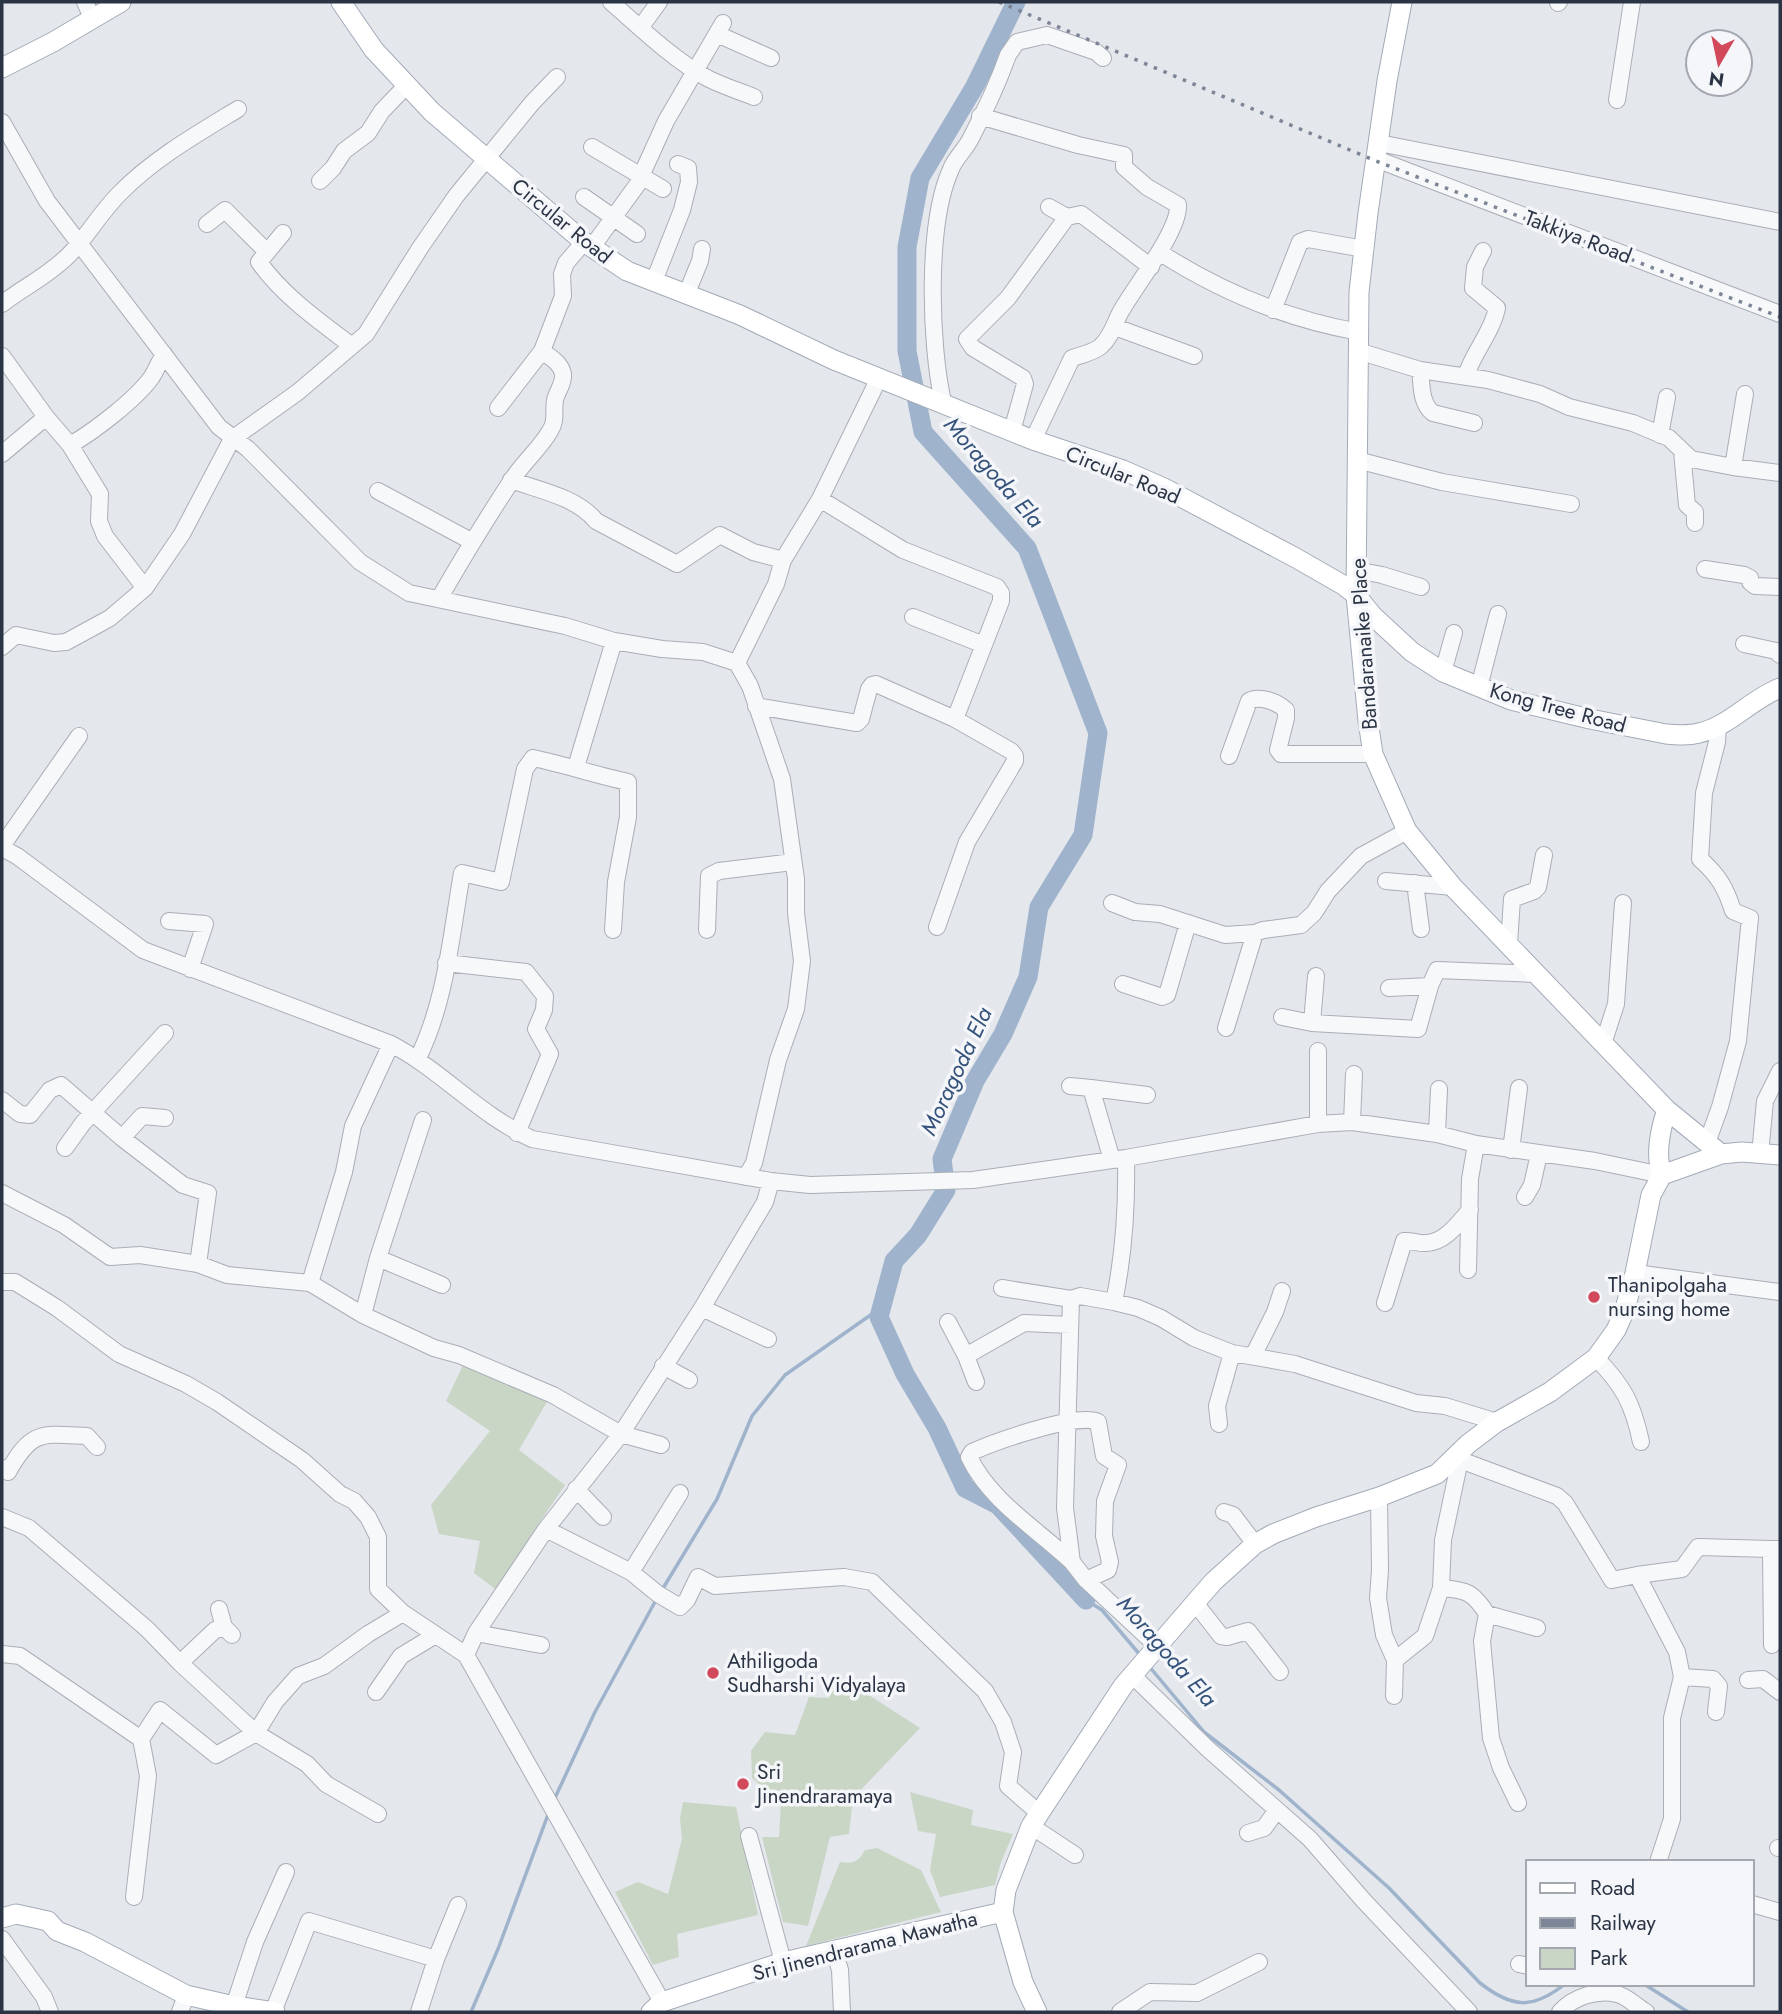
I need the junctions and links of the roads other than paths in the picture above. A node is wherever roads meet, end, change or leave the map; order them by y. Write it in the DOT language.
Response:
graph roads {
  1 [pos="121,2"];
  2 [pos="341,2"];
  3 [pos="611,2"];
  4 [pos="659,2"];
  5 [pos="1402,2"];
  6 [pos="1632,2"];
  7 [pos="89,11"];
  8 [pos="640,28"];
  9 [pos="771,58"];
  10 [pos="1103,58"];
  11 [pos="2,68"];
  12 [pos="696,71"];
  13 [pos="556,76"];
  14 [pos="407,85"];
  15 [pos="754,97"];
  16 [pos="1617,100"];
  17 [pos="238,108"];
  18 [pos="980,116"];
  19 [pos="2,122"];
  20 [pos="592,147"];
  21 [pos="1377,151"];
  22 [pos="486,159"];
  23 [pos="678,164"];
  24 [pos="642,176"];
  25 [pos="320,181"];
  26 [pos="663,188"];
  27 [pos="584,197"];
  28 [pos="1049,207"];
  29 [pos="1067,217"];
  30 [pos="615,219"];
  31 [pos="1780,222"];
  32 [pos="207,224"];
  33 [pos="283,233"];
  34 [pos="637,234"];
  35 [pos="588,244"];
  36 [pos="79,245"];
  37 [pos="702,248"];
  38 [pos="1364,249"];
  39 [pos="1159,251"];
  40 [pos="1483,251"];
  41 [pos="267,252"];
  42 [pos="1151,267"];
  43 [pos="654,281"];
  44 [pos="686,295"];
  45 [pos="2,304"];
  46 [pos="1273,310"];
  47 [pos="1780,314"];
  48 [pos="1115,327"];
  49 [pos="1358,342"];
  50 [pos="352,346"];
  51 [pos="542,351"];
  52 [pos="164,354"];
  53 [pos="2,356"];
  54 [pos="1194,356"];
  55 [pos="1420,370"];
  56 [pos="1466,376"];
  57 [pos="879,378"];
  58 [pos="1745,394"];
  59 [pos="1667,397"];
  60 [pos="946,403"];
  61 [pos="498,408"];
  62 [pos="46,417"];
  63 [pos="1474,423"];
  64 [pos="1012,432"];
  65 [pos="1660,435"];
  66 [pos="232,439"];
  67 [pos="1033,440"];
  68 [pos="70,445"];
  69 [pos="1682,451"];
  70 [pos="2,454"];
  71 [pos="1356,460"];
  72 [pos="1733,467"];
  73 [pos="1780,473"];
  74 [pos="511,480"];
  75 [pos="378,491"];
  76 [pos="820,499"];
  77 [pos="1571,504"];
  78 [pos="1695,523"];
  79 [pos="471,541"];
  80 [pos="783,560"];
  81 [pos="1705,569"];
  82 [pos="1356,570"];
  83 [pos="1421,587"];
  84 [pos="1780,587"];
  85 [pos="145,588"];
  86 [pos="1356,595"];
  87 [pos="439,599"];
  88 [pos="1498,614"];
  89 [pos="913,617"];
  90 [pos="1454,633"];
  91 [pos="614,641"];
  92 [pos="984,645"];
  93 [pos="1744,645"];
  94 [pos="2,647"];
  95 [pos="1780,655"];
  96 [pos="737,663"];
  97 [pos="1443,672"];
  98 [pos="1479,687"];
  99 [pos="1780,688"];
  100 [pos="756,706"];
  101 [pos="955,719"];
  102 [pos="1718,726"];
  103 [pos="79,736"];
  104 [pos="1373,754"];
  105 [pos="1229,756"];
  106 [pos="576,767"];
  107 [pos="1408,831"];
  108 [pos="2,847"];
  109 [pos="1544,855"];
  110 [pos="793,862"];
  111 [pos="1386,881"];
  112 [pos="1415,883"];
  113 [pos="1453,887"];
  114 [pos="1112,903"];
  115 [pos="1623,903"];
  116 [pos="169,921"];
  117 [pos="1188,923"];
  118 [pos="937,927"];
  119 [pos="1421,929"];
  120 [pos="613,930"];
  121 [pos="706,930"];
  122 [pos="1255,933"];
  123 [pos="1508,944"];
  124 [pos="446,963"];
  125 [pos="190,969"];
  126 [pos="1537,974"];
  127 [pos="1316,976"];
  128 [pos="1123,984"];
  129 [pos="1430,986"];
  130 [pos="1389,988"];
  131 [pos="1282,1017"];
  132 [pos="1312,1023"];
  133 [pos="1226,1028"];
  134 [pos="165,1033"];
  135 [pos="391,1044"];
  136 [pos="1603,1044"];
  137 [pos="1318,1051"];
  138 [pos="418,1058"];
  139 [pos="1780,1071"];
  140 [pos="1354,1074"];
  141 [pos="1070,1086"];
  142 [pos="1519,1087"];
  143 [pos="1091,1088"];
  144 [pos="1439,1089"];
  145 [pos="1147,1095"];
  146 [pos="2,1100"];
  147 [pos="1667,1110"];
  148 [pos="94,1113"];
  149 [pos="165,1118"];
  150 [pos="424,1120"];
  151 [pos="1352,1122"];
  152 [pos="1318,1124"];
  153 [pos="517,1133"];
  154 [pos="1437,1134"];
  155 [pos="122,1138"];
  156 [pos="1476,1144"];
  157 [pos="65,1148"];
  158 [pos="1714,1149"];
  159 [pos="1511,1150"];
  160 [pos="1539,1154"];
  161 [pos="1760,1154"];
  162 [pos="1780,1155"];
  163 [pos="1119,1159"];
  164 [pos="1662,1175"];
  165 [pos="746,1177"];
  166 [pos="771,1181"];
  167 [pos="2,1193"];
  168 [pos="1525,1197"];
  169 [pos="1470,1210"];
  170 [pos="378,1258"];
  171 [pos="198,1264"];
  172 [pos="1468,1270"];
  173 [pos="1635,1273"];
  174 [pos="2,1282"];
  175 [pos="310,1283"];
  176 [pos="442,1284"];
  177 [pos="1002,1288"];
  178 [pos="1282,1292"];
  179 [pos="1780,1292"];
  180 [pos="1071,1299"];
  181 [pos="1114,1302"];
  182 [pos="1385,1303"];
  183 [pos="702,1308"];
  184 [pos="363,1315"];
  185 [pos="948,1322"];
  186 [pos="1070,1325"];
  187 [pos="768,1339"];
  188 [pos="1233,1353"];
  189 [pos="966,1356"];
  190 [pos="1253,1356"];
  191 [pos="1596,1358"];
  192 [pos="663,1366"];
  193 [pos="689,1380"];
  194 [pos="976,1382"];
  195 [pos="1067,1422"];
  196 [pos="1497,1422"];
  197 [pos="1219,1424"];
  198 [pos="621,1434"];
  199 [pos="1641,1442"];
  200 [pos="661,1445"];
  201 [pos="97,1447"];
  202 [pos="1455,1458"];
  203 [pos="2,1468"];
  204 [pos="576,1489"];
  205 [pos="680,1493"];
  206 [pos="1379,1497"];
  207 [pos="1224,1512"];
  208 [pos="2,1517"];
  209 [pos="603,1517"];
  210 [pos="546,1529"];
  211 [pos="1255,1544"];
  212 [pos="1776,1549"];
  213 [pos="1072,1562"];
  214 [pos="631,1572"];
  215 [pos="1637,1575"];
  216 [pos="1086,1580"];
  217 [pos="1441,1588"];
  218 [pos="1196,1604"];
  219 [pos="219,1609"];
  220 [pos="402,1614"];
  221 [pos="1487,1614"];
  222 [pos="1537,1628"];
  223 [pos="476,1633"];
  224 [pos="435,1636"];
  225 [pos="541,1645"];
  226 [pos="1772,1646"];
  227 [pos="1156,1650"];
  228 [pos="2,1654"];
  229 [pos="466,1655"];
  230 [pos="1395,1660"];
  231 [pos="180,1664"];
  232 [pos="1280,1672"];
  233 [pos="1133,1673"];
  234 [pos="1682,1677"];
  235 [pos="1748,1680"];
  236 [pos="376,1692"];
  237 [pos="1780,1692"];
  238 [pos="1394,1696"];
  239 [pos="1716,1712"];
  240 [pos="256,1733"];
  241 [pos="141,1738"];
  242 [pos="1518,1803"];
  243 [pos="1277,1810"];
  244 [pos="378,1814"];
  245 [pos="1035,1820"];
  246 [pos="1248,1833"];
  247 [pos="749,1836"];
  248 [pos="1075,1855"];
  249 [pos="1659,1860"];
  250 [pos="286,1872"];
  251 [pos="134,1897"];
  252 [pos="458,1905"];
  253 [pos="1754,1905"];
  254 [pos="1003,1912"];
  255 [pos="1780,1912"];
  256 [pos="2,1918"];
  257 [pos="2,1939"];
  258 [pos="834,1951"];
  259 [pos="436,1959"];
  260 [pos="783,1962"];
  261 [pos="1259,1962"];
  262 [pos="183,2003"];
  263 [pos="234,2006"];
  264 [pos="657,2007"];
  265 [pos="50,2012"];
  266 [pos="274,2012"];
  267 [pos="419,2012"];
  268 [pos="842,2012"];
  269 [pos="1037,2012"];
  270 [pos="1120,2012"];
  271 [pos="1469,2012"];
  272 [pos="1560,2012"];
  273 [pos="1646,2012"];
  1 -- 7 [label="main road"];
  2 -- 14 [label="main road, Circular Road"];
  3 -- 8 [label="street"];
  4 -- 8 [label="street"];
  5 -- 21 [label="main road, Bandaranaike Place"];
  6 -- 16 [label="street"];
  7 -- 11 [label="main road"];
  8 -- 12 [label="street"];
  9 -- 12 [label="street"];
  10 -- 18 [label="street"];
  12 -- 15 [label="street"];
  12 -- 24 [label="street"];
  13 -- 22 [label="street"];
  14 -- 22 [label="main road, Circular Road"];
  14 -- 25 [label="street"];
  17 -- 36 [label="street"];
  18 -- 39 [label="street"];
  18 -- 60 [label="street"];
  19 -- 36 [label="street"];
  20 -- 24 [label="street"];
  21 -- 31 [label="street"];
  21 -- 38 [label="main road, Bandaranaike Place"];
  21 -- 47 [label="street, Takkiya Road"];
  22 -- 35 [label="main road, Circular Road"];
  22 -- 50 [label="street"];
  23 -- 43 [label="street"];
  24 -- 26 [label="street"];
  24 -- 30 [label="street"];
  27 -- 30 [label="street"];
  28 -- 29 [label="street"];
  29 -- 42 [label="street"];
  29 -- 64 [label="street"];
  30 -- 34 [label="street"];
  30 -- 35 [label="street"];
  32 -- 41 [label="street"];
  33 -- 41 [label="street"];
  35 -- 43 [label="main road, Circular Road"];
  35 -- 51 [label="street"];
  36 -- 45 [label="street"];
  36 -- 52 [label="street"];
  37 -- 44 [label="street"];
  38 -- 46 [label="street"];
  38 -- 49 [label="main road, Bandaranaike Place"];
  39 -- 42 [label="street"];
  39 -- 46 [label="street"];
  40 -- 56 [label="street"];
  41 -- 50 [label="street"];
  42 -- 48 [label="street"];
  43 -- 44 [label="main road, Circular Road"];
  44 -- 57 [label="main road, Circular Road"];
  46 -- 49 [label="street"];
  48 -- 54 [label="street"];
  48 -- 67 [label="street"];
  49 -- 55 [label="street"];
  49 -- 71 [label="main road, Bandaranaike Place"];
  50 -- 66 [label="street"];
  51 -- 61 [label="street"];
  51 -- 74 [label="street"];
  52 -- 66 [label="street"];
  52 -- 68 [label="street"];
  53 -- 62 [label="street"];
  55 -- 56 [label="street"];
  55 -- 63 [label="street"];
  56 -- 65 [label="street"];
  57 -- 60 [label="main road, Circular Road"];
  57 -- 76 [label="street"];
  58 -- 72 [label="street"];
  59 -- 65 [label="street"];
  60 -- 64 [label="main road, Circular Road"];
  62 -- 68 [label="street"];
  62 -- 70 [label="street"];
  64 -- 67 [label="main road, Circular Road"];
  65 -- 69 [label="street"];
  66 -- 85 [label="street"];
  66 -- 87 [label="street"];
  67 -- 86 [label="main road, Circular Road"];
  68 -- 85 [label="street"];
  69 -- 72 [label="street"];
  69 -- 78 [label="street"];
  71 -- 77 [label="street"];
  71 -- 82 [label="main road, Bandaranaike Place"];
  72 -- 73 [label="street"];
  74 -- 79 [label="street"];
  74 -- 80 [label="street"];
  75 -- 79 [label="street"];
  76 -- 80 [label="street"];
  76 -- 92 [label="street"];
  79 -- 87 [label="street"];
  80 -- 96 [label="street"];
  81 -- 84 [label="street"];
  82 -- 83 [label="street"];
  82 -- 86 [label="main road, Bandaranaike Place"];
  85 -- 94 [label="street"];
  86 -- 97 [label="main road, Kong Tree Road"];
  86 -- 104 [label="main road, Bandaranaike Place"];
  87 -- 91 [label="street"];
  88 -- 98 [label="street"];
  89 -- 92 [label="street"];
  90 -- 97 [label="street"];
  91 -- 96 [label="street"];
  91 -- 106 [label="street"];
  92 -- 101 [label="street"];
  93 -- 95 [label="street"];
  96 -- 100 [label="street"];
  97 -- 98 [label="main road, Kong Tree Road"];
  98 -- 102 [label="main road, Kong Tree Road"];
  99 -- 102 [label="main road, Kong Tree Road"];
  100 -- 101 [label="street"];
  100 -- 110 [label="street"];
  101 -- 118 [label="street"];
  102 -- 158 [label="street"];
  103 -- 108 [label="street"];
  104 -- 105 [label="street"];
  104 -- 107 [label="main road, Bandaranaike Place"];
  106 -- 120 [label="street"];
  106 -- 124 [label="street"];
  107 -- 113 [label="main road, Bandaranaike Place"];
  107 -- 122 [label="street"];
  108 -- 125 [label="street"];
  109 -- 123 [label="street"];
  110 -- 121 [label="street"];
  110 -- 165 [label="street"];
  111 -- 112 [label="street"];
  112 -- 113 [label="street"];
  112 -- 119 [label="street"];
  113 -- 123 [label="main road, Bandaranaike Place"];
  114 -- 117 [label="street"];
  115 -- 136 [label="street"];
  116 -- 125 [label="street"];
  117 -- 122 [label="street"];
  117 -- 128 [label="street"];
  122 -- 133 [label="street"];
  123 -- 126 [label="main road, Bandaranaike Place"];
  124 -- 138 [label="street"];
  124 -- 153 [label="street"];
  125 -- 135 [label="street"];
  126 -- 129 [label="street"];
  126 -- 136 [label="main road, Bandaranaike Place"];
  127 -- 132 [label="street"];
  129 -- 130 [label="street"];
  129 -- 132 [label="street"];
  131 -- 132 [label="street"];
  134 -- 148 [label="street"];
  135 -- 138 [label="street"];
  135 -- 175 [label="street"];
  136 -- 147 [label="main road, Bandaranaike Place"];
  137 -- 152 [label="street"];
  138 -- 153 [label="street"];
  139 -- 161 [label="street"];
  140 -- 151 [label="street"];
  141 -- 143 [label="street"];
  142 -- 159 [label="street"];
  143 -- 145 [label="street"];
  143 -- 163 [label="street"];
  144 -- 154 [label="street"];
  146 -- 148 [label="street"];
  147 -- 158 [label="main road, Bandaranaike Place"];
  147 -- 164 [label="main road"];
  148 -- 155 [label="street"];
  148 -- 157 [label="street"];
  149 -- 155 [label="street"];
  150 -- 170 [label="street"];
  151 -- 152 [label="street"];
  151 -- 154 [label="street"];
  152 -- 163 [label="street"];
  153 -- 165 [label="street"];
  154 -- 156 [label="street"];
  155 -- 171 [label="street"];
  156 -- 159 [label="street"];
  156 -- 169 [label="street"];
  158 -- 161 [label="main road"];
  158 -- 164 [label="main road"];
  159 -- 160 [label="street"];
  160 -- 164 [label="street"];
  160 -- 168 [label="street"];
  161 -- 162 [label="main road"];
  163 -- 166 [label="street"];
  163 -- 181 [label="street"];
  164 -- 173 [label="main road"];
  165 -- 166 [label="street"];
  166 -- 183 [label="street"];
  167 -- 171 [label="street"];
  169 -- 172 [label="street"];
  169 -- 182 [label="street"];
  170 -- 176 [label="street"];
  170 -- 184 [label="street"];
  171 -- 175 [label="street"];
  173 -- 179 [label="street"];
  173 -- 191 [label="main road"];
  174 -- 220 [label="street"];
  175 -- 184 [label="street"];
  177 -- 180 [label="street"];
  178 -- 190 [label="street"];
  180 -- 181 [label="street"];
  180 -- 186 [label="street"];
  181 -- 188 [label="street"];
  183 -- 187 [label="street"];
  183 -- 192 [label="street"];
  184 -- 198 [label="street"];
  185 -- 189 [label="street"];
  186 -- 189 [label="street"];
  186 -- 195 [label="street"];
  188 -- 190 [label="street"];
  188 -- 197 [label="street"];
  189 -- 194 [label="street"];
  190 -- 196 [label="street"];
  191 -- 196 [label="main road"];
  191 -- 199 [label="street"];
  192 -- 193 [label="street"];
  192 -- 198 [label="street"];
  195 -- 213 [label="street"];
  195 -- 213 [label="street"];
  195 -- 216 [label="street"];
  196 -- 202 [label="main road"];
  198 -- 200 [label="street"];
  198 -- 204 [label="street"];
  201 -- 203 [label="street"];
  202 -- 206 [label="main road"];
  202 -- 215 [label="street"];
  202 -- 217 [label="street"];
  204 -- 209 [label="street"];
  204 -- 210 [label="street"];
  205 -- 214 [label="street"];
  206 -- 211 [label="main road"];
  206 -- 230 [label="street"];
  207 -- 211 [label="street"];
  208 -- 231 [label="street"];
  210 -- 214 [label="street"];
  210 -- 223 [label="street"];
  211 -- 218 [label="main road"];
  212 -- 215 [label="street"];
  212 -- 226 [label="street"];
  213 -- 216 [label="street"];
  214 -- 245 [label="street"];
  215 -- 234 [label="street"];
  216 -- 227 [label="street"];
  217 -- 221 [label="street"];
  217 -- 230 [label="street"];
  218 -- 227 [label="main road"];
  218 -- 232 [label="street"];
  219 -- 231 [label="street"];
  220 -- 224 [label="street"];
  220 -- 240 [label="street"];
  221 -- 222 [label="street"];
  221 -- 242 [label="street"];
  223 -- 225 [label="street"];
  223 -- 229 [label="street"];
  224 -- 229 [label="street"];
  224 -- 236 [label="street"];
  227 -- 233 [label="main road"];
  228 -- 241 [label="street"];
  229 -- 264 [label="street"];
  230 -- 238 [label="street"];
  231 -- 240 [label="street"];
  233 -- 243 [label="street"];
  233 -- 245 [label="main road"];
  234 -- 239 [label="street"];
  234 -- 249 [label="street"];
  235 -- 237 [label="street"];
  240 -- 241 [label="street"];
  240 -- 244 [label="street"];
  241 -- 251 [label="street"];
  243 -- 246 [label="street"];
  243 -- 271 [label="street"];
  245 -- 248 [label="street"];
  245 -- 254 [label="main road"];
  247 -- 260 [label="street"];
  250 -- 263 [label="street"];
  252 -- 259 [label="street"];
  253 -- 255 [label="street"];
  254 -- 258 [label="main road, Sri Jinendrarama Mawatha"];
  254 -- 269 [label="main road"];
  256 -- 262 [label="main road"];
  257 -- 265 [label="street"];
  258 -- 260 [label="main road, Sri Jinendrarama Mawatha"];
  258 -- 268 [label="street"];
  259 -- 266 [label="street"];
  259 -- 267 [label="street"];
  260 -- 264 [label="main road, Sri Jinendrarama Mawatha"];
  261 -- 270 [label="street"];
  262 -- 263 [label="main road"];
  263 -- 266 [label="main road"];
  272 -- 273 [label="street"];
}
